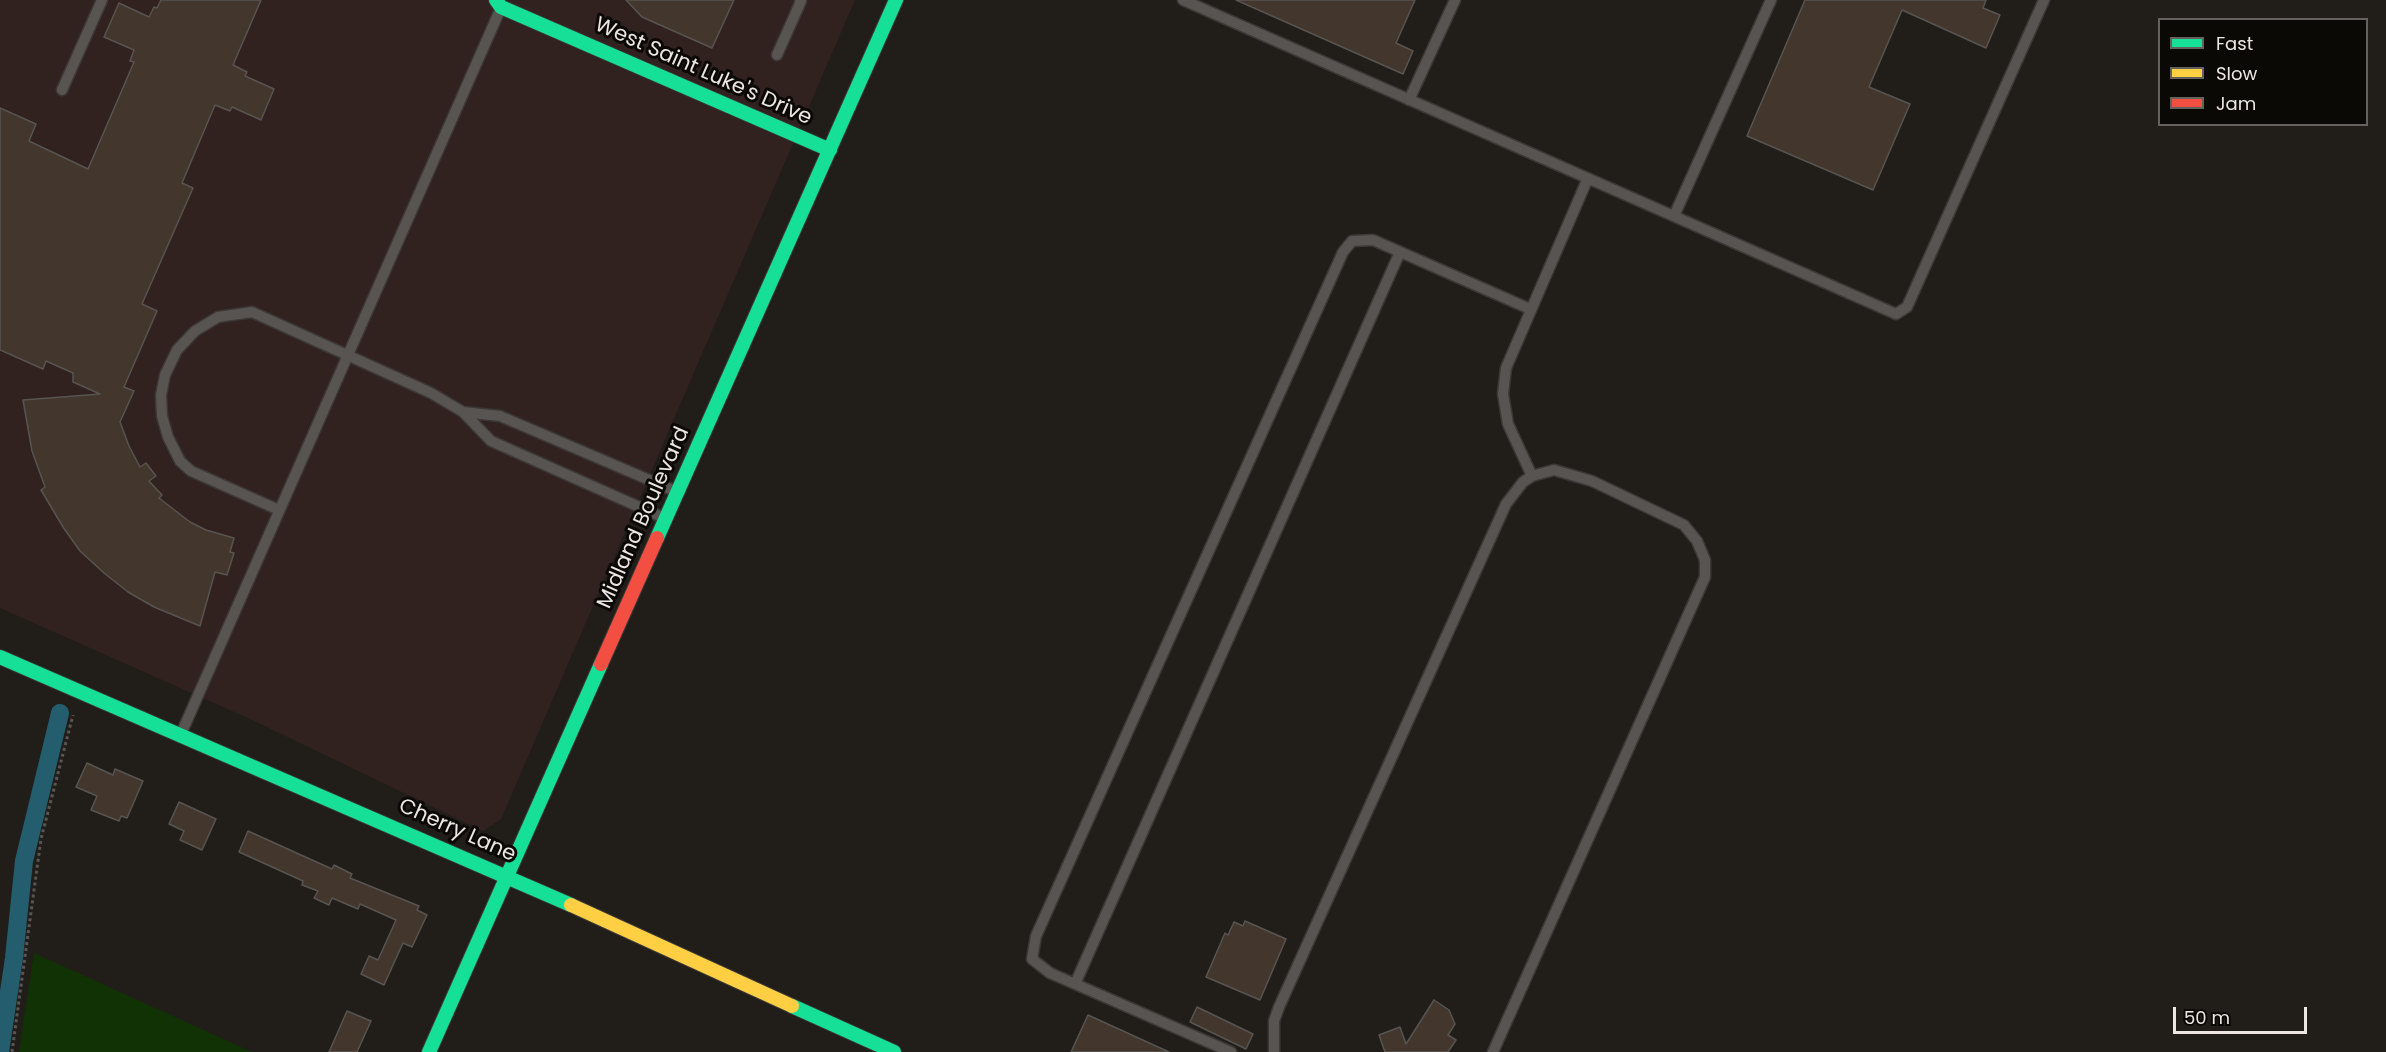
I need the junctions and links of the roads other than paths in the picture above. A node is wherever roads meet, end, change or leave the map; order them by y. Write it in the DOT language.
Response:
graph roads {
  1 [pos="102,0"];
  2 [pos="800,0"];
  3 [pos="896,0"];
  4 [pos="1455,0"];
  5 [pos="1771,0"];
  6 [pos="2044,0"];
  7 [pos="1186,1"];
  8 [pos="499,4"];
  9 [pos="777,55"];
  10 [pos="62,90"];
  11 [pos="1409,100"];
  12 [pos="830,150"];
  13 [pos="1588,178"];
  14 [pos="1674,216"];
  15 [pos="1400,252"];
  16 [pos="1530,309"];
  17 [pos="348,354"];
  18 [pos="463,412"];
  19 [pos="1532,476"];
  20 [pos="678,492"];
  21 [pos="279,510"];
  22 [pos="666,519"];
  23 [pos="0,657"];
  24 [pos="181,734"];
  25 [pos="508,876"];
  26 [pos="1075,984"];
  27 [pos="429,1052"];
  28 [pos="894,1052"];
  29 [pos="1231,1052"];
  30 [pos="1274,1052"];
  31 [pos="1493,1052"];
  1 -- 10 [label="lane"];
  2 -- 9 [label="lane"];
  3 -- 12 [label="main road, Midland Boulevard"];
  4 -- 11 [label="lane"];
  5 -- 14 [label="lane"];
  6 -- 14 [label="lane"];
  7 -- 11 [label="lane"];
  8 -- 12 [label="main road, West Saint Luke's Drive"];
  8 -- 17 [label="lane"];
  11 -- 13 [label="lane"];
  12 -- 20 [label="main road, Midland Boulevard"];
  13 -- 14 [label="lane"];
  13 -- 16 [label="lane"];
  15 -- 16 [label="lane"];
  15 -- 26 [label="lane"];
  15 -- 26 [label="lane"];
  16 -- 19 [label="lane"];
  17 -- 18 [label="lane"];
  17 -- 21 [label="lane"];
  17 -- 21 [label="lane"];
  18 -- 20 [label="lane"];
  18 -- 22 [label="lane"];
  19 -- 30 [label="lane"];
  19 -- 31 [label="lane"];
  20 -- 22 [label="main road, Midland Boulevard"];
  21 -- 24 [label="lane"];
  22 -- 25 [label="main road, Midland Boulevard"];
  23 -- 24 [label="main road, Cherry Lane"];
  24 -- 25 [label="main road, Cherry Lane"];
  25 -- 27 [label="main road, Midland Boulevard"];
  25 -- 28 [label="main road, Cherry Lane"];
  26 -- 29 [label="lane"];
}
